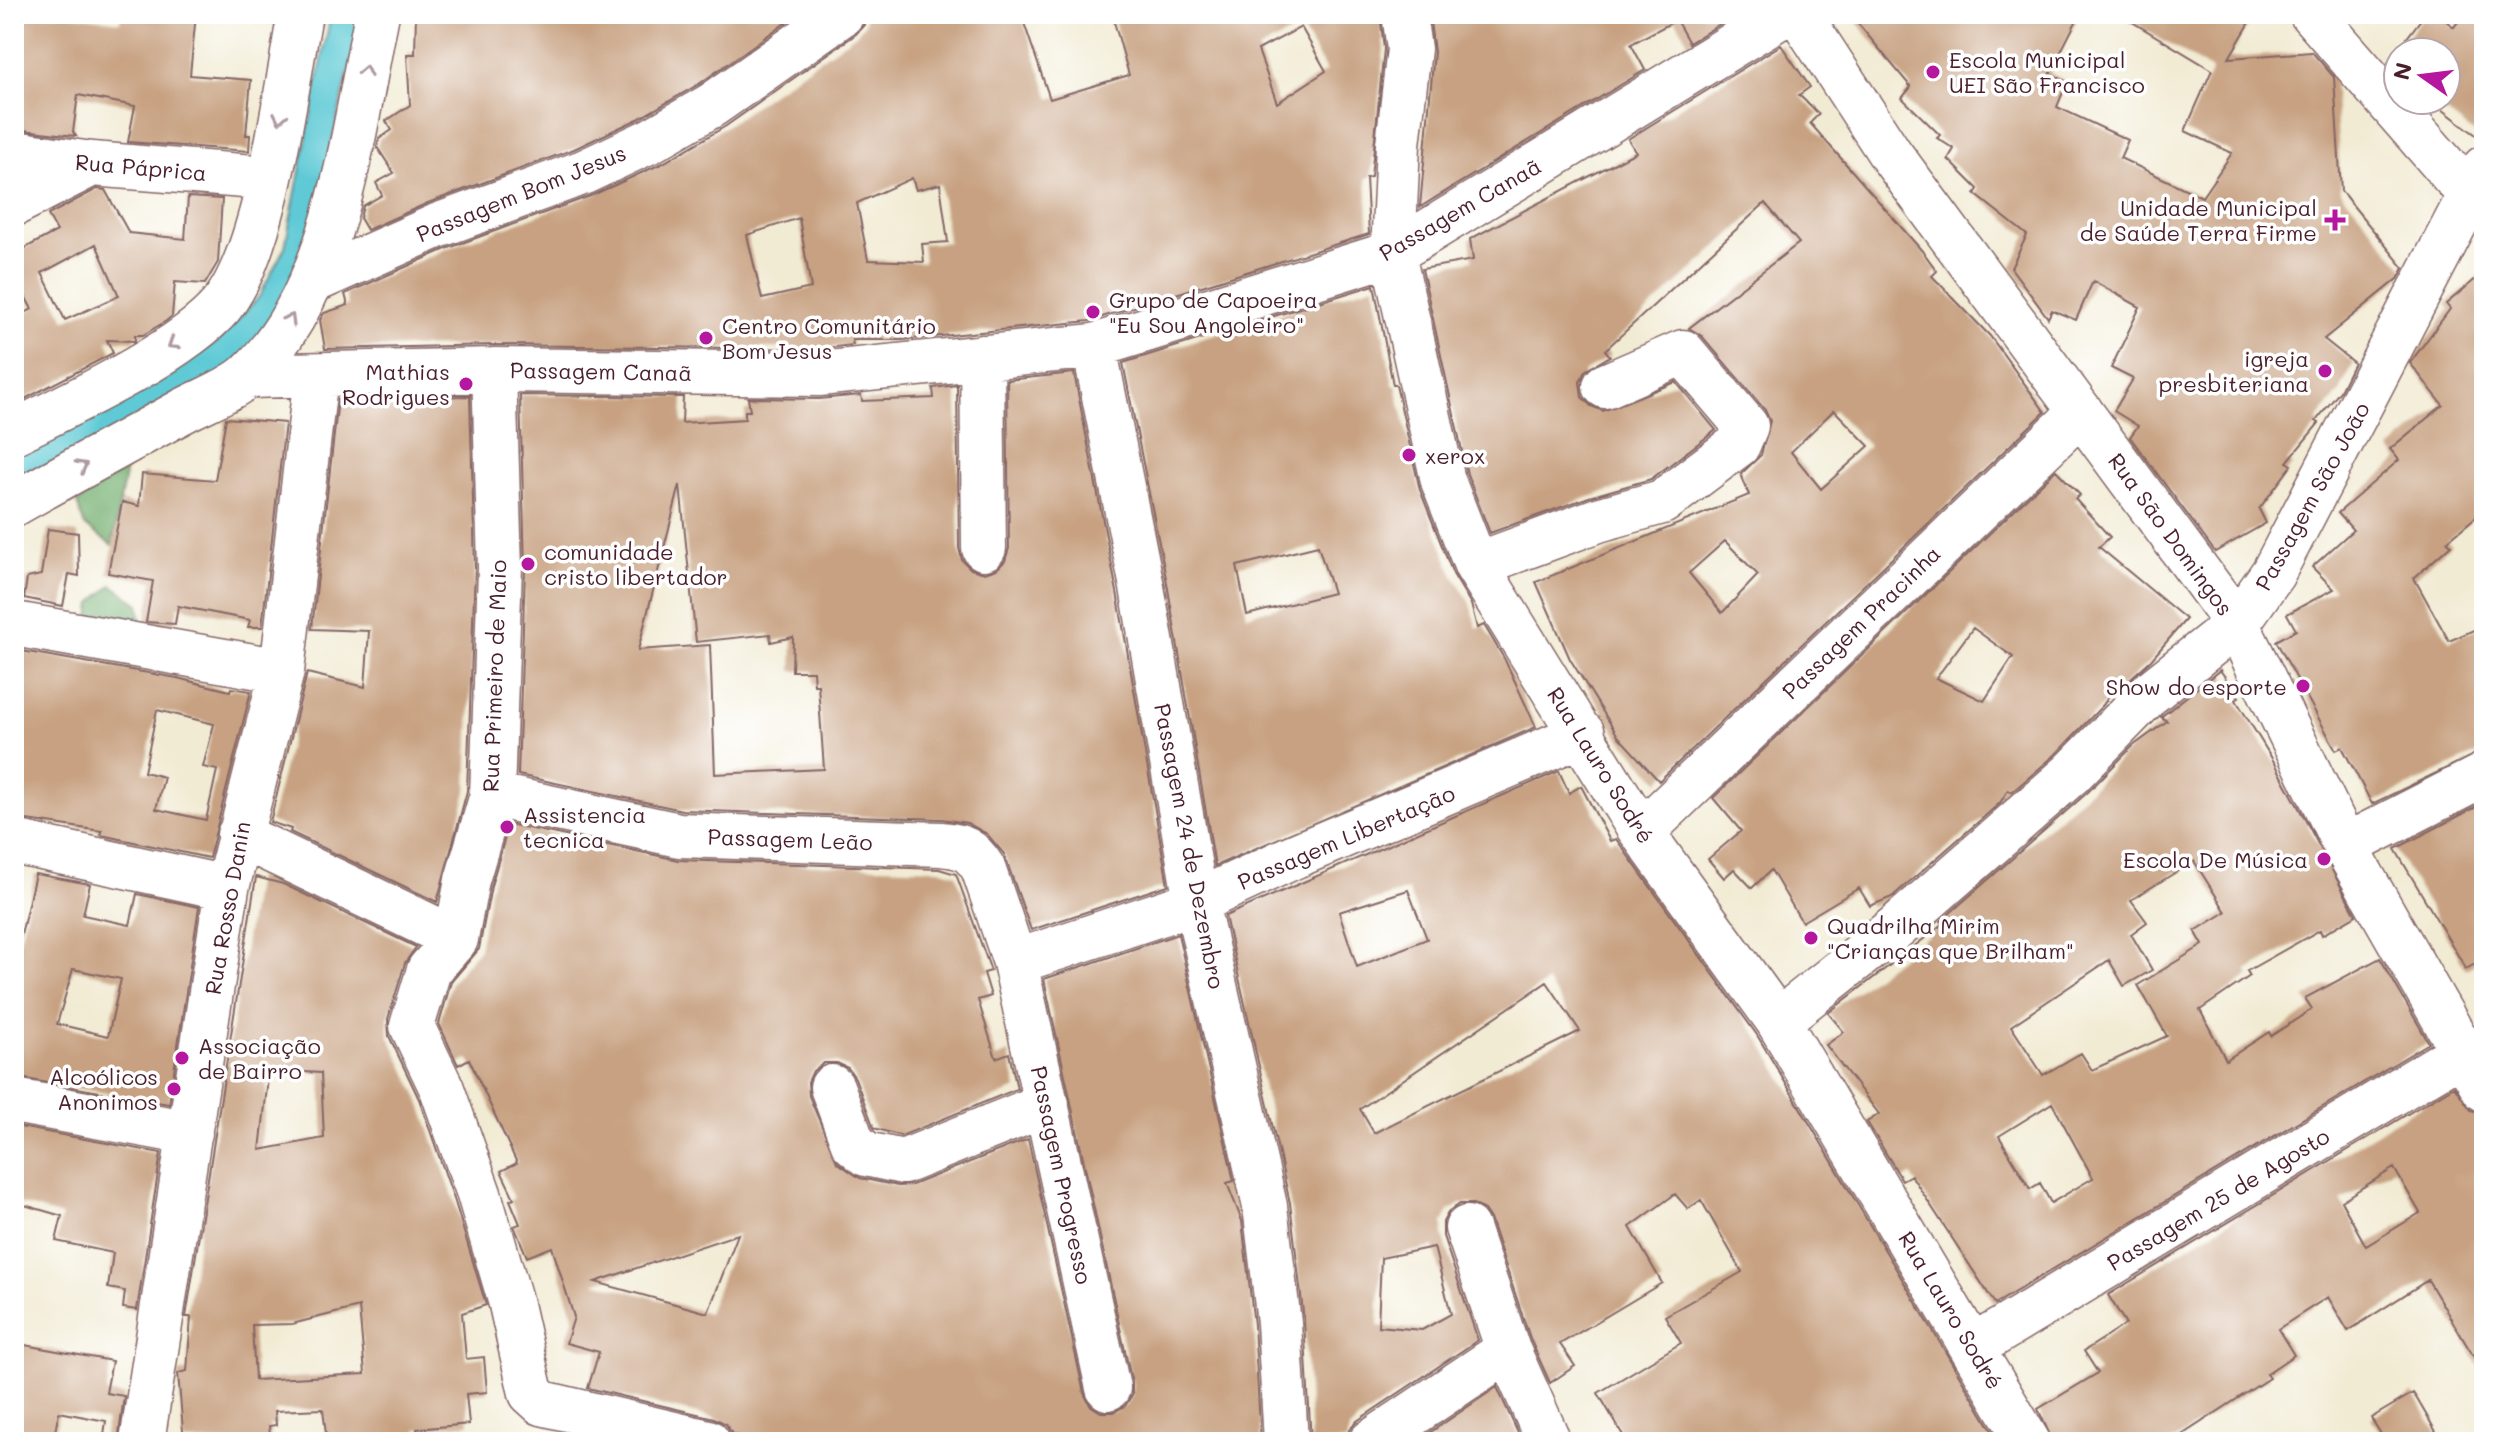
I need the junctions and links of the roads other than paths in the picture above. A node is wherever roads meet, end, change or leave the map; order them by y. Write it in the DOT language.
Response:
graph roads {
  1 [pos="300,14"];
  2 [pos="377,14"];
  3 [pos="842,14"];
  4 [pos="1404,14"];
  5 [pos="1784,14"];
  6 [pos="1799,14"];
  7 [pos="2312,14"];
  8 [pos="14,153"];
  9 [pos="92,164"];
  10 [pos="268,178"];
  11 [pos="2479,191"];
  12 [pos="14,204"];
  13 [pos="1393,253"];
  14 [pos="313,281"];
  15 [pos="1094,346"];
  16 [pos="982,357"];
  17 [pos="494,370"];
  18 [pos="316,375"];
  19 [pos="247,376"];
  20 [pos="1605,386"];
  21 [pos="2081,412"];
  22 [pos="14,432"];
  23 [pos="14,504"];
  24 [pos="984,548"];
  25 [pos="1476,565"];
  26 [pos="2237,624"];
  27 [pos="20,625"];
  28 [pos="282,671"];
  29 [pos="1583,734"];
  30 [pos="2484,775"];
  31 [pos="492,795"];
  32 [pos="1642,832"];
  33 [pos="239,835"];
  34 [pos="14,842"];
  35 [pos="2345,846"];
  36 [pos="227,888"];
  37 [pos="1196,902"];
  38 [pos="456,939"];
  39 [pos="1015,962"];
  40 [pos="1778,1021"];
  41 [pos="2462,1052"];
  42 [pos="832,1087"];
  43 [pos="2484,1089"];
  44 [pos="14,1101"];
  45 [pos="1047,1104"];
  46 [pos="190,1133"];
  47 [pos="1467,1228"];
  48 [pos="1973,1347"];
  49 [pos="1508,1350"];
  50 [pos="1108,1388"];
  51 [pos="142,1442"];
  52 [pos="708,1442"];
  53 [pos="1286,1442"];
  54 [pos="1371,1442"];
  55 [pos="1549,1442"];
  56 [pos="2028,1442"];
  1 -- 10 [label="street, one-way"];
  14 -- 2 [label="street, one-way"];
  3 -- 14 [label="street, Passagem Bom Jesus"];
  4 -- 13 [label="street, Rua Lauro Sodré"];
  5 -- 13 [label="street, Passagem Canaã"];
  6 -- 21 [label="street, Rua São Domingos"];
  7 -- 11 [label="street"];
  8 -- 9 [label="street, Rua Páprica"];
  9 -- 10 [label="street, Rua Páprica"];
  9 -- 12 [label="street"];
  10 -- 22 [label="street, one-way"];
  11 -- 26 [label="street, Passagem São João"];
  13 -- 15 [label="street, Passagem Canaã"];
  13 -- 25 [label="street, Rua Lauro Sodré"];
  19 -- 14 [label="street, one-way"];
  15 -- 16 [label="street, Passagem Canaã"];
  15 -- 37 [label="street, Passagem 24 de Dezembro"];
  16 -- 17 [label="street, Passagem Canaã"];
  16 -- 24 [label="street"];
  17 -- 18 [label="street, Passagem Canaã"];
  17 -- 31 [label="street, Rua Primeiro de Maio"];
  18 -- 19 [label="street, Passagem Canaã"];
  18 -- 28 [label="street, Rua Rosso Danin"];
  23 -- 19 [label="street, one-way"];
  20 -- 25 [label="street"];
  21 -- 26 [label="street, Rua São Domingos"];
  21 -- 32 [label="street, Passagem Pracinha"];
  25 -- 29 [label="street, Rua Lauro Sodré"];
  26 -- 35 [label="street, Rua São Domingos"];
  26 -- 40 [label="street, Passagem São João"];
  27 -- 28 [label="street"];
  28 -- 33 [label="street, Rua Rosso Danin"];
  29 -- 32 [label="street, Rua Lauro Sodré"];
  29 -- 37 [label="street, Passagem Libertação"];
  30 -- 35 [label="street"];
  31 -- 38 [label="street, Rua Primeiro de Maio"];
  31 -- 39 [label="street, Passagem Leão"];
  32 -- 40 [label="street, Rua Lauro Sodré"];
  33 -- 36 [label="street, Rua Rosso Danin"];
  33 -- 38 [label="street"];
  34 -- 36 [label="street"];
  35 -- 41 [label="street, Rua São Domingos"];
  36 -- 46 [label="street, Rua Rosso Danin"];
  37 -- 39 [label="street, Passagem Libertação"];
  37 -- 53 [label="street, Passagem 24 de Dezembro"];
  38 -- 52 [label="street"];
  39 -- 45 [label="street, Passagem Progresso"];
  40 -- 48 [label="street, Rua Lauro Sodré"];
  41 -- 43 [label="street, Rua São Domingos"];
  41 -- 48 [label="street, Passagem 25 de Agosto"];
  42 -- 45 [label="street"];
  44 -- 46 [label="street"];
  45 -- 50 [label="street, Passagem Progresso"];
  46 -- 51 [label="street, Rua Rosso Danin"];
  47 -- 49 [label="street"];
  48 -- 56 [label="street, Rua Lauro Sodré"];
  49 -- 54 [label="street"];
  49 -- 55 [label="street"];
}
